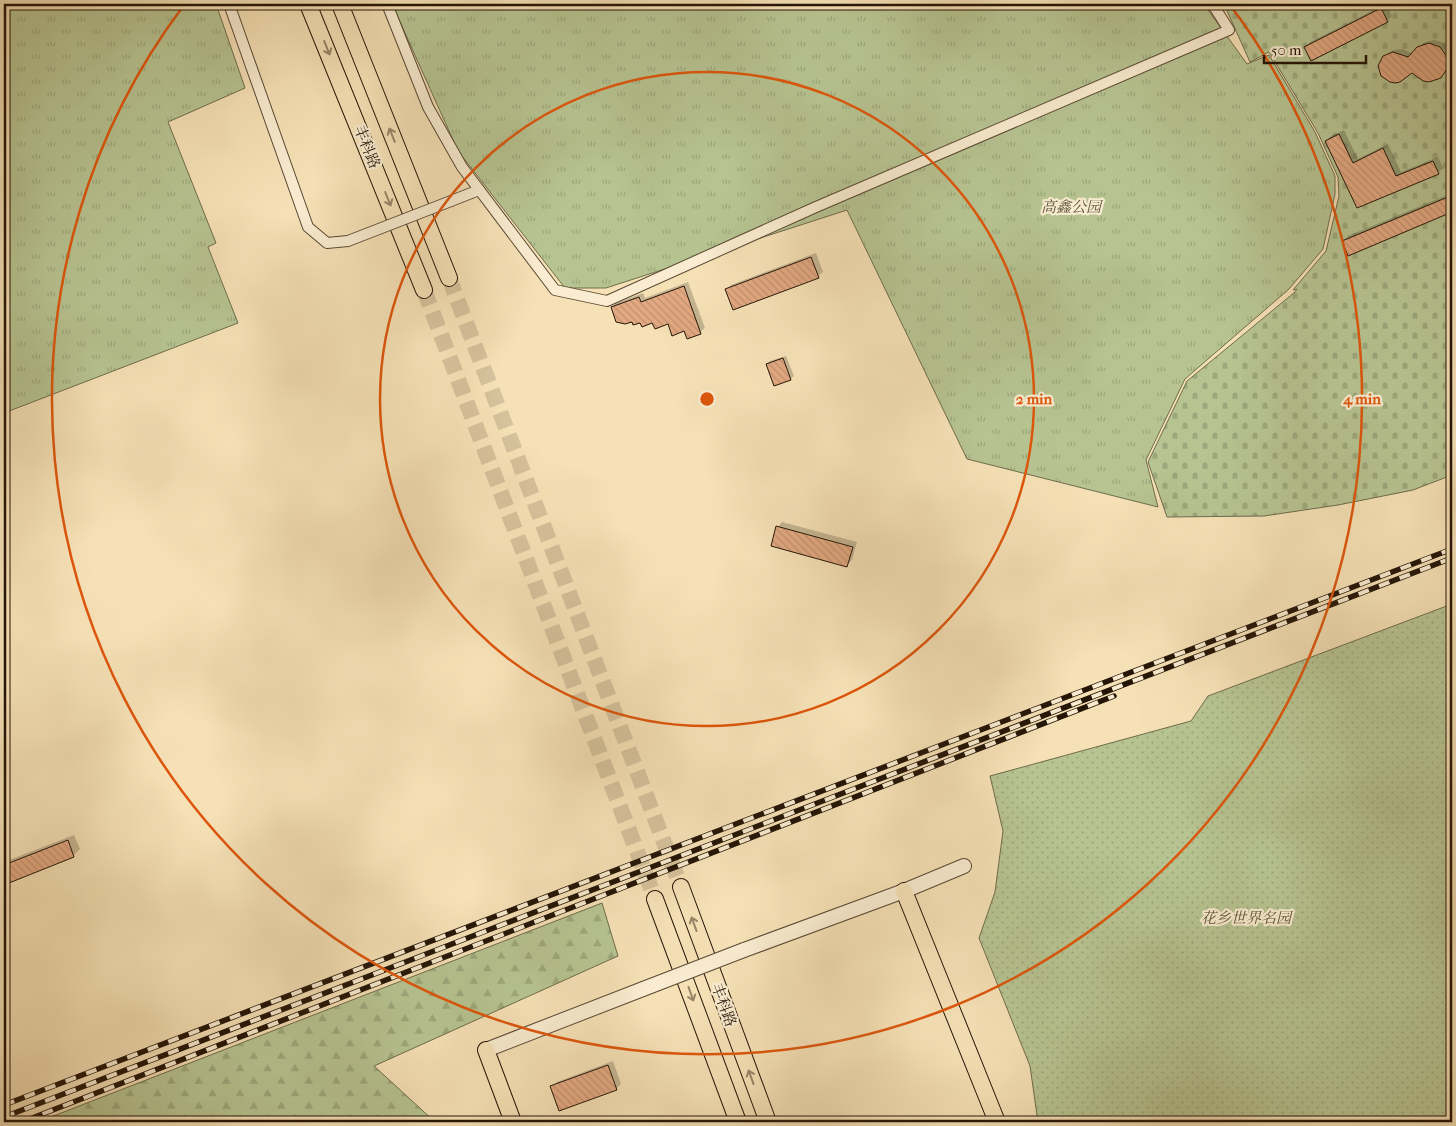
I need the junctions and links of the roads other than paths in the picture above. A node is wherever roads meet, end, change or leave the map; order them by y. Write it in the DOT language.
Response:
graph roads {
  1 [pos="229,4"];
  2 [pos="308,4"];
  3 [pos="340,4"];
  4 [pos="387,4"];
  5 [pos="1215,4"];
  6 [pos="479,190"];
  7 [pos="448,278"];
  8 [pos="424,290"];
  9 [pos="964,866"];
  10 [pos="681,887"];
  11 [pos="904,890"];
  12 [pos="655,899"];
  13 [pos="486,1050"];
  14 [pos="513,1122"];
  15 [pos="738,1122"];
  16 [pos="768,1122"];
  17 [pos="997,1122"];
  1 -- 6 [label="street, bridge"];
  2 -- 8 [label="main road, 丰科路, one-way"];
  7 -- 3 [label="main road, 丰科路, one-way"];
  4 -- 6 [label="street"];
  5 -- 6 [label="street"];
  9 -- 11 [label="street"];
  16 -- 10 [label="main road, 丰科路, one-way"];
  11 -- 13 [label="street, bridge"];
  11 -- 17 [label="main road"];
  12 -- 15 [label="main road, 丰科路, one-way"];
  13 -- 14 [label="main road"];
}
